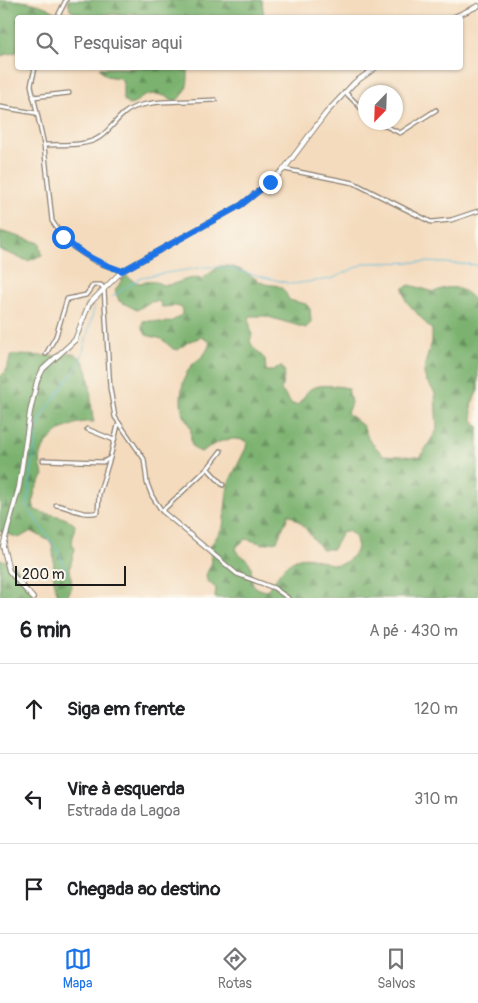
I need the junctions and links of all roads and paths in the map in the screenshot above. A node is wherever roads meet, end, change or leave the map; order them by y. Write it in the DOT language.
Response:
graph roads {
  1 [pos="66,0"];
  2 [pos="478,6"];
  3 [pos="59,15"];
  4 [pos="458,15"];
  5 [pos="34,70"];
  6 [pos="372,70"];
  7 [pos="345,92"];
  8 [pos="69,93"];
  9 [pos="33,97"];
  10 [pos="215,100"];
  11 [pos="358,104"];
  12 [pos="0,107"];
  13 [pos="436,110"];
  14 [pos="36,113"];
  15 [pos="394,130"];
  16 [pos="44,145"];
  17 [pos="284,169"];
  18 [pos="478,211"];
  19 [pos="122,271"];
  20 [pos="104,288"];
  21 [pos="46,354"];
  22 [pos="118,424"];
  23 [pos="88,429"];
  24 [pos="114,440"];
  25 [pos="221,451"];
  26 [pos="110,458"];
  27 [pos="43,460"];
  28 [pos="208,469"];
  29 [pos="223,484"];
  30 [pos="56,505"];
  31 [pos="162,512"];
  32 [pos="33,598"];
  33 [pos="288,598"];
  1 -- 3 [label="street"];
  2 -- 4 [label="street"];
  5 -- 9 [label="street"];
  6 -- 7 [label="street"];
  7 -- 11 [label="street"];
  7 -- 17 [label="street"];
  8 -- 9 [label="street"];
  9 -- 14 [label="street"];
  10 -- 16 [label="street"];
  12 -- 14 [label="street"];
  13 -- 15 [label="street"];
  14 -- 16 [label="street"];
  16 -- 19 [label="street"];
  17 -- 18 [label="street"];
  17 -- 19 [label="street"];
  19 -- 20 [label="street"];
  20 -- 21 [label="street"];
  20 -- 22 [label="street"];
  20 -- 32 [label="street"];
  22 -- 24 [label="street"];
  22 -- 31 [label="street"];
  23 -- 24 [label="street"];
  24 -- 26 [label="street"];
  25 -- 28 [label="street"];
  26 -- 27 [label="street"];
  26 -- 30 [label="street"];
  28 -- 29 [label="street"];
  28 -- 31 [label="street"];
  31 -- 33 [label="street"];
}
